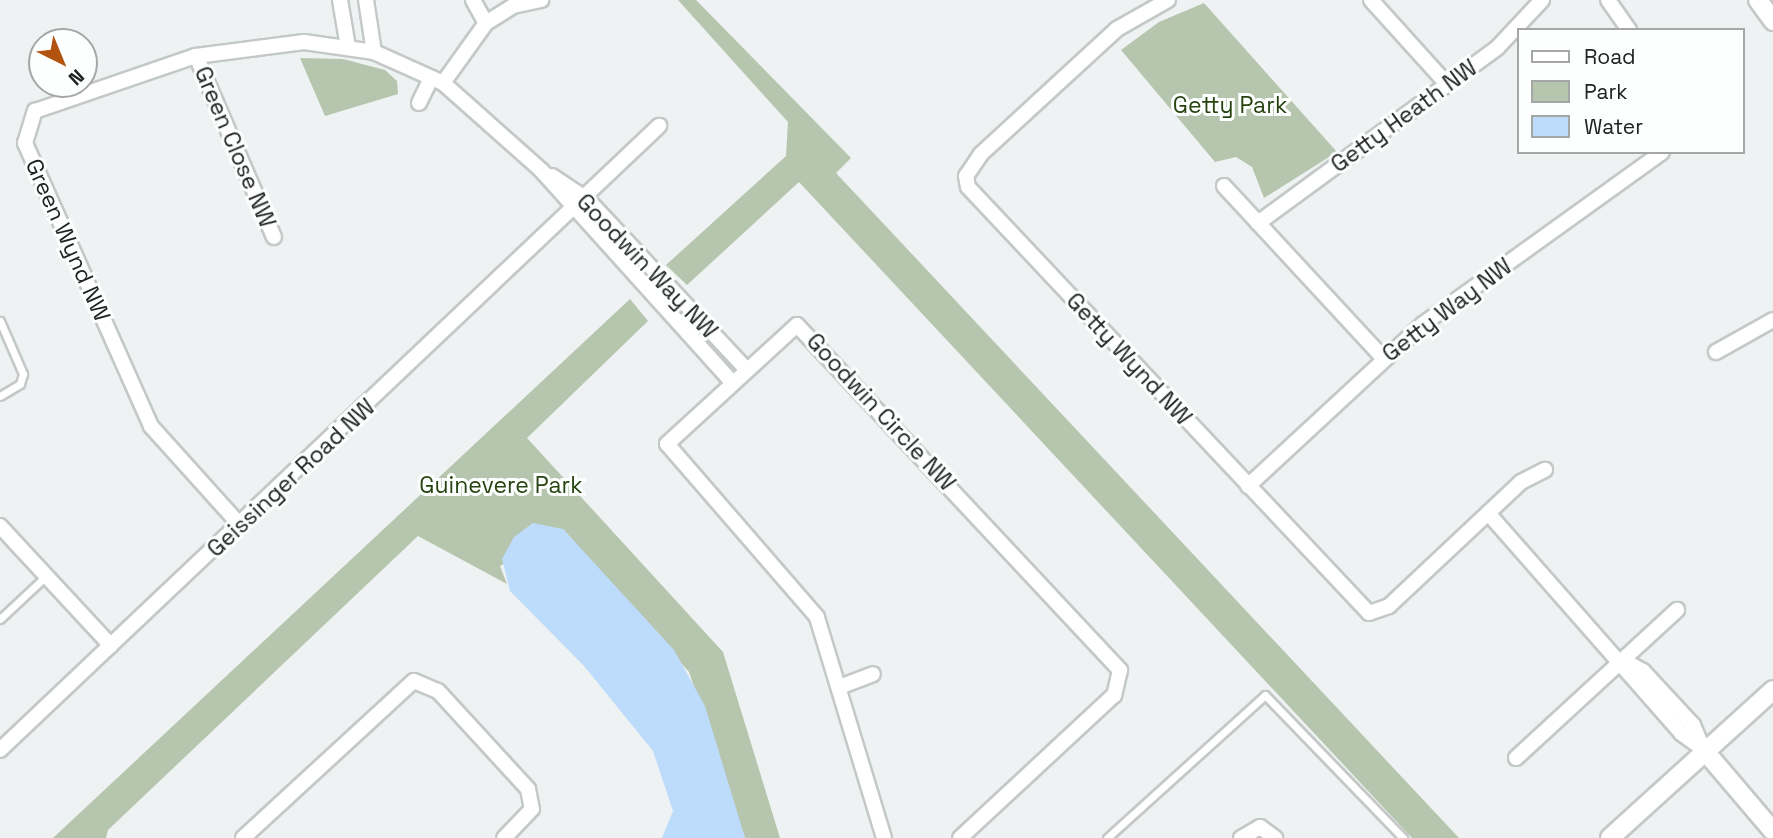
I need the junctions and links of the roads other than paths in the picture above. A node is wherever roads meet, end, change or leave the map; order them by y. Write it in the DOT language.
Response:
graph roads {
  1 [pos="340,0"];
  2 [pos="366,0"];
  3 [pos="473,0"];
  4 [pos="541,0"];
  5 [pos="1371,0"];
  6 [pos="1542,0"];
  7 [pos="1608,0"];
  8 [pos="1758,0"];
  9 [pos="1161,1"];
  10 [pos="1773,21"];
  11 [pos="486,23"];
  12 [pos="1628,28"];
  13 [pos="348,47"];
  14 [pos="374,52"];
  15 [pos="196,56"];
  16 [pos="437,80"];
  17 [pos="1447,84"];
  18 [pos="419,103"];
  19 [pos="659,126"];
  20 [pos="1659,154"];
  21 [pos="1224,186"];
  22 [pos="581,206"];
  23 [pos="1258,223"];
  24 [pos="274,237"];
  25 [pos="1773,320"];
  26 [pos="0,321"];
  27 [pos="1716,352"];
  28 [pos="1383,358"];
  29 [pos="746,369"];
  30 [pos="732,382"];
  31 [pos="0,396"];
  32 [pos="1545,470"];
  33 [pos="1248,486"];
  34 [pos="1488,513"];
  35 [pos="240,525"];
  36 [pos="0,526"];
  37 [pos="46,576"];
  38 [pos="1677,610"];
  39 [pos="0,619"];
  40 [pos="111,646"];
  41 [pos="1623,660"];
  42 [pos="873,674"];
  43 [pos="842,686"];
  44 [pos="1773,690"];
  45 [pos="0,750"];
  46 [pos="1704,750"];
  47 [pos="1516,758"];
  48 [pos="1773,831"];
  49 [pos="243,838"];
  50 [pos="504,838"];
  51 [pos="884,838"];
  52 [pos="960,838"];
  53 [pos="1107,838"];
  54 [pos="1241,838"];
  55 [pos="1275,838"];
  56 [pos="1403,838"];
  57 [pos="1610,838"];
  1 -- 13 [label="street"];
  2 -- 14 [label="street"];
  3 -- 11 [label="street"];
  4 -- 11 [label="street"];
  5 -- 17 [label="street"];
  6 -- 17 [label="street, Getty Heath NW"];
  7 -- 12 [label="street"];
  8 -- 10 [label="street"];
  9 -- 33 [label="street, Getty Wynd NW"];
  11 -- 16 [label="street"];
  13 -- 14 [label="street, Goodwin Way NW"];
  13 -- 15 [label="street, Green Wynd NW"];
  14 -- 16 [label="street, Goodwin Way NW"];
  15 -- 24 [label="street, Green Close NW"];
  15 -- 35 [label="street, Green Wynd NW"];
  16 -- 18 [label="street"];
  16 -- 22 [label="street, Goodwin Way NW"];
  17 -- 23 [label="street, Getty Heath NW"];
  19 -- 22 [label="street, Geissinger Road NW"];
  20 -- 28 [label="street, Getty Way NW"];
  21 -- 23 [label="street"];
  22 -- 29 [label="street, Goodwin Way NW"];
  22 -- 30 [label="street, Goodwin Way NW"];
  22 -- 35 [label="street, Geissinger Road NW"];
  23 -- 28 [label="street"];
  25 -- 27 [label="street"];
  26 -- 31 [label="lane"];
  28 -- 33 [label="street, Getty Way NW"];
  29 -- 30 [label="street, Goodwin Circle NW"];
  29 -- 52 [label="street, Goodwin Circle NW"];
  30 -- 43 [label="street, Goodwin Circle NW"];
  32 -- 34 [label="street, Getty Wynd NW"];
  33 -- 34 [label="street, Getty Wynd NW"];
  34 -- 41 [label="street"];
  35 -- 40 [label="street, Geissinger Road NW"];
  36 -- 37 [label="street"];
  37 -- 39 [label="lane"];
  37 -- 40 [label="street"];
  38 -- 41 [label="street"];
  40 -- 45 [label="street, Geissinger Road NW"];
  41 -- 46 [label="street"];
  41 -- 47 [label="street"];
  42 -- 43 [label="street"];
  43 -- 51 [label="street, Goodwin Circle NW"];
  44 -- 46 [label="street"];
  46 -- 48 [label="street"];
  46 -- 57 [label="street"];
  49 -- 50 [label="street"];
  53 -- 56 [label="lane"];
  54 -- 55 [label="street"];
}
